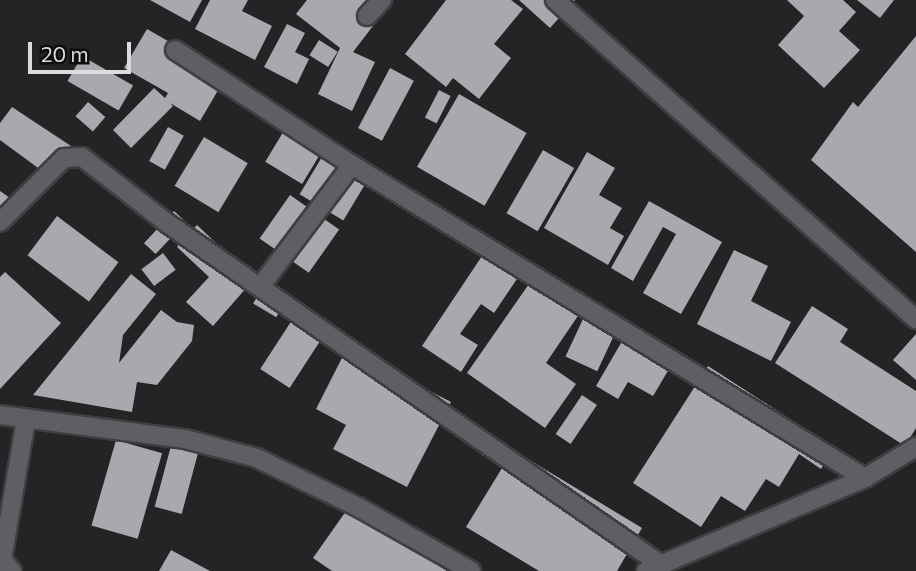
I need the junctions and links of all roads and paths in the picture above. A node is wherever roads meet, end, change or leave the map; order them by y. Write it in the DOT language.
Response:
graph roads {
  1 [pos="382,0"];
  2 [pos="555,0"];
  3 [pos="368,16"];
  4 [pos="175,50"];
  5 [pos="352,165"];
  6 [pos="0,222"];
  7 [pos="260,287"];
  8 [pos="916,319"];
  9 [pos="0,415"];
  10 [pos="26,419"];
  11 [pos="916,447"];
  12 [pos="865,478"];
  13 [pos="5,564"];
  14 [pos="653,568"];
  15 [pos="471,571"];
  1 -- 3 [label="street"];
  2 -- 8 [label="street"];
  4 -- 5 [label="street"];
  5 -- 7 [label="street"];
  5 -- 12 [label="street"];
  6 -- 7 [label="street"];
  7 -- 14 [label="street"];
  9 -- 10 [label="street"];
  10 -- 13 [label="street"];
  10 -- 15 [label="street"];
  11 -- 12 [label="street"];
  12 -- 14 [label="street"];
}
